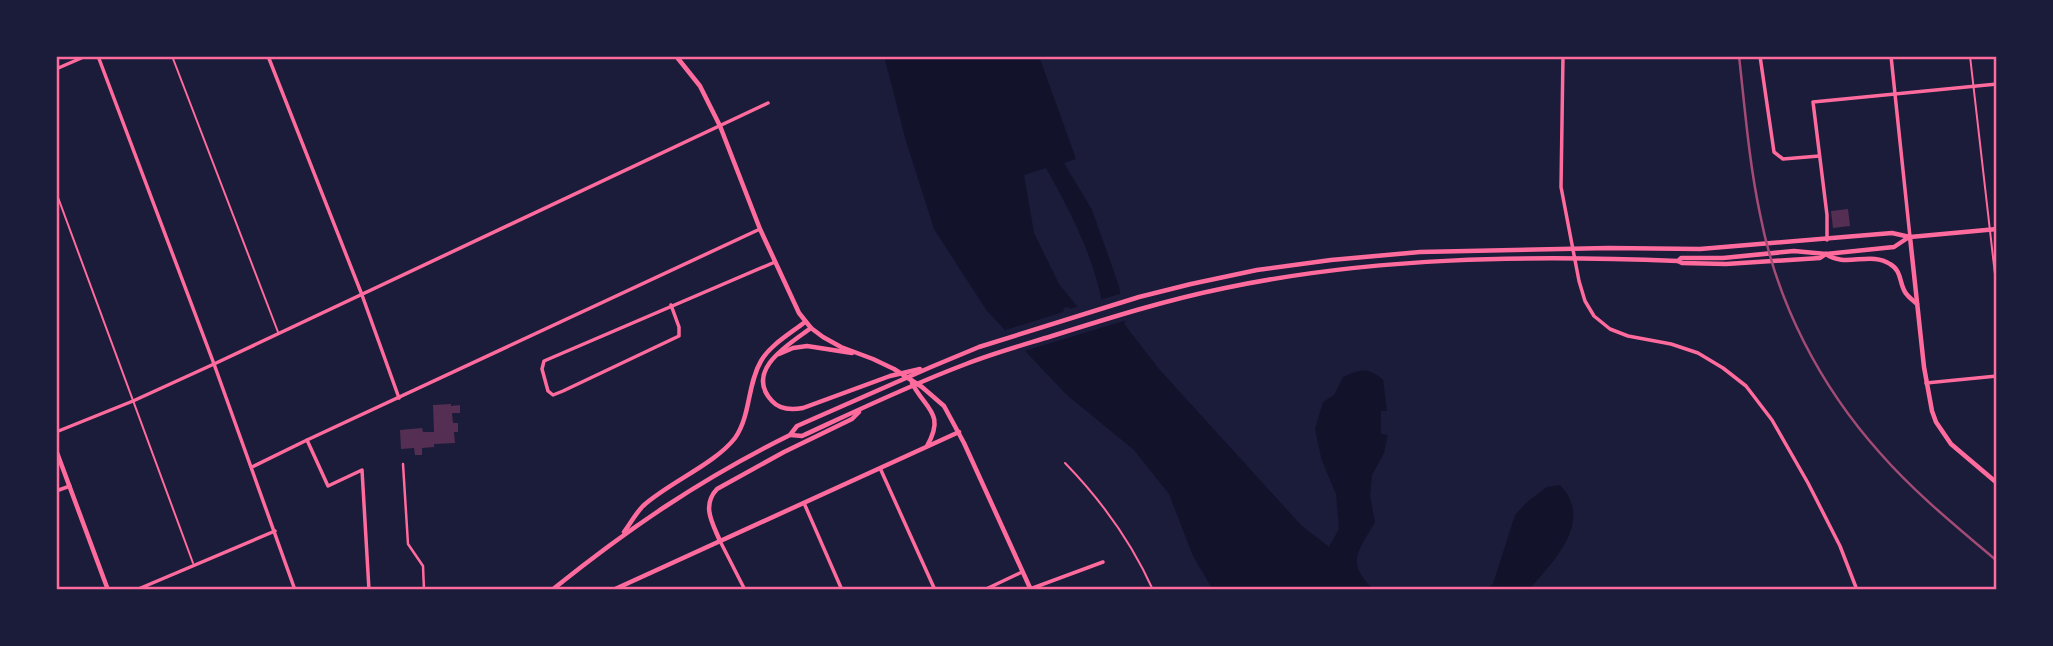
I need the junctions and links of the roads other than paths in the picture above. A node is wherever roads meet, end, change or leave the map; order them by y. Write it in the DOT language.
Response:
graph roads {
  1 [pos="86,56"];
  2 [pos="98,56"];
  3 [pos="172,56"];
  4 [pos="268,56"];
  5 [pos="676,56"];
  6 [pos="1563,56"];
  7 [pos="1760,56"];
  8 [pos="1891,56"];
  9 [pos="1970,56"];
  10 [pos="56,69"];
  11 [pos="1997,84"];
  12 [pos="1974,86"];
  13 [pos="1895,94"];
  14 [pos="768,103"];
  15 [pos="720,126"];
  16 [pos="1819,156"];
  17 [pos="56,192"];
  18 [pos="760,229"];
  19 [pos="1990,229"];
  20 [pos="1997,229"];
  21 [pos="1910,237"];
  22 [pos="1827,240"];
  23 [pos="1826,254"];
  24 [pos="775,262"];
  25 [pos="1997,292"];
  26 [pos="362,295"];
  27 [pos="1917,304"];
  28 [pos="671,305"];
  29 [pos="806,321"];
  30 [pos="811,328"];
  31 [pos="278,333"];
  32 [pos="778,354"];
  33 [pos="860,354"];
  34 [pos="214,364"];
  35 [pos="931,367"];
  36 [pos="1997,376"];
  37 [pos="909,379"];
  38 [pos="1926,383"];
  39 [pos="399,398"];
  40 [pos="133,401"];
  41 [pos="863,408"];
  42 [pos="56,432"];
  43 [pos="959,432"];
  44 [pos="790,435"];
  45 [pos="307,440"];
  46 [pos="926,447"];
  47 [pos="56,450"];
  48 [pos="403,464"];
  49 [pos="252,467"];
  50 [pos="880,468"];
  51 [pos="1997,483"];
  52 [pos="70,486"];
  53 [pos="56,491"];
  54 [pos="804,503"];
  55 [pos="275,531"];
  56 [pos="621,536"];
  57 [pos="720,541"];
  58 [pos="1103,562"];
  59 [pos="193,564"];
  60 [pos="1023,572"];
  61 [pos="1031,589"];
  62 [pos="108,590"];
  63 [pos="136,590"];
  64 [pos="295,590"];
  65 [pos="369,590"];
  66 [pos="424,590"];
  67 [pos="552,590"];
  68 [pos="613,590"];
  69 [pos="745,590"];
  70 [pos="842,590"];
  71 [pos="936,590"];
  72 [pos="984,590"];
  73 [pos="1857,590"];
  1 -- 10 [label="street"];
  2 -- 34 [label="street"];
  3 -- 31 [label="lane"];
  4 -- 26 [label="street"];
  5 -- 15 [label="main road"];
  6 -- 73 [label="street"];
  7 -- 16 [label="street"];
  8 -- 13 [label="street"];
  9 -- 12 [label="lane"];
  11 -- 12 [label="street"];
  12 -- 13 [label="street"];
  12 -- 19 [label="lane"];
  13 -- 16 [label="street"];
  13 -- 21 [label="street"];
  14 -- 15 [label="street"];
  15 -- 18 [label="main road"];
  15 -- 26 [label="street"];
  16 -- 22 [label="street"];
  17 -- 40 [label="lane"];
  18 -- 24 [label="main road"];
  18 -- 39 [label="street"];
  19 -- 20 [label="main road"];
  19 -- 21 [label="main road"];
  19 -- 25 [label="lane"];
  21 -- 22 [label="main road"];
  21 -- 23 [label="main road"];
  21 -- 27 [label="main road"];
  22 -- 35 [label="main road"];
  23 -- 27 [label="main road"];
  23 -- 41 [label="main road"];
  24 -- 28 [label="street"];
  24 -- 29 [label="main road"];
  26 -- 31 [label="street"];
  26 -- 39 [label="street"];
  27 -- 38 [label="main road"];
  28 -- 28 [label="street"];
  29 -- 30 [label="main road"];
  29 -- 56 [label="main road"];
  30 -- 32 [label="main road"];
  30 -- 33 [label="main road"];
  31 -- 34 [label="street"];
  32 -- 33 [label="main road"];
  32 -- 35 [label="main road"];
  33 -- 37 [label="main road"];
  34 -- 40 [label="street"];
  34 -- 49 [label="street"];
  35 -- 44 [label="main road"];
  36 -- 38 [label="street"];
  37 -- 43 [label="main road"];
  37 -- 46 [label="main road"];
  38 -- 51 [label="main road"];
  39 -- 45 [label="street"];
  40 -- 42 [label="street"];
  40 -- 59 [label="lane"];
  41 -- 44 [label="main road"];
  41 -- 57 [label="main road"];
  43 -- 46 [label="main road"];
  43 -- 60 [label="main road"];
  44 -- 56 [label="main road"];
  45 -- 49 [label="street"];
  45 -- 65 [label="street"];
  46 -- 50 [label="main road"];
  47 -- 52 [label="main road"];
  48 -- 66 [label="street"];
  49 -- 55 [label="street"];
  50 -- 54 [label="main road"];
  50 -- 71 [label="street"];
  52 -- 53 [label="street"];
  52 -- 62 [label="main road"];
  54 -- 57 [label="main road"];
  54 -- 70 [label="street"];
  55 -- 59 [label="street"];
  55 -- 64 [label="street"];
  56 -- 67 [label="main road"];
  57 -- 68 [label="main road"];
  57 -- 69 [label="street"];
  58 -- 61 [label="street"];
  59 -- 63 [label="street"];
  60 -- 61 [label="main road"];
  60 -- 72 [label="street"];
}
